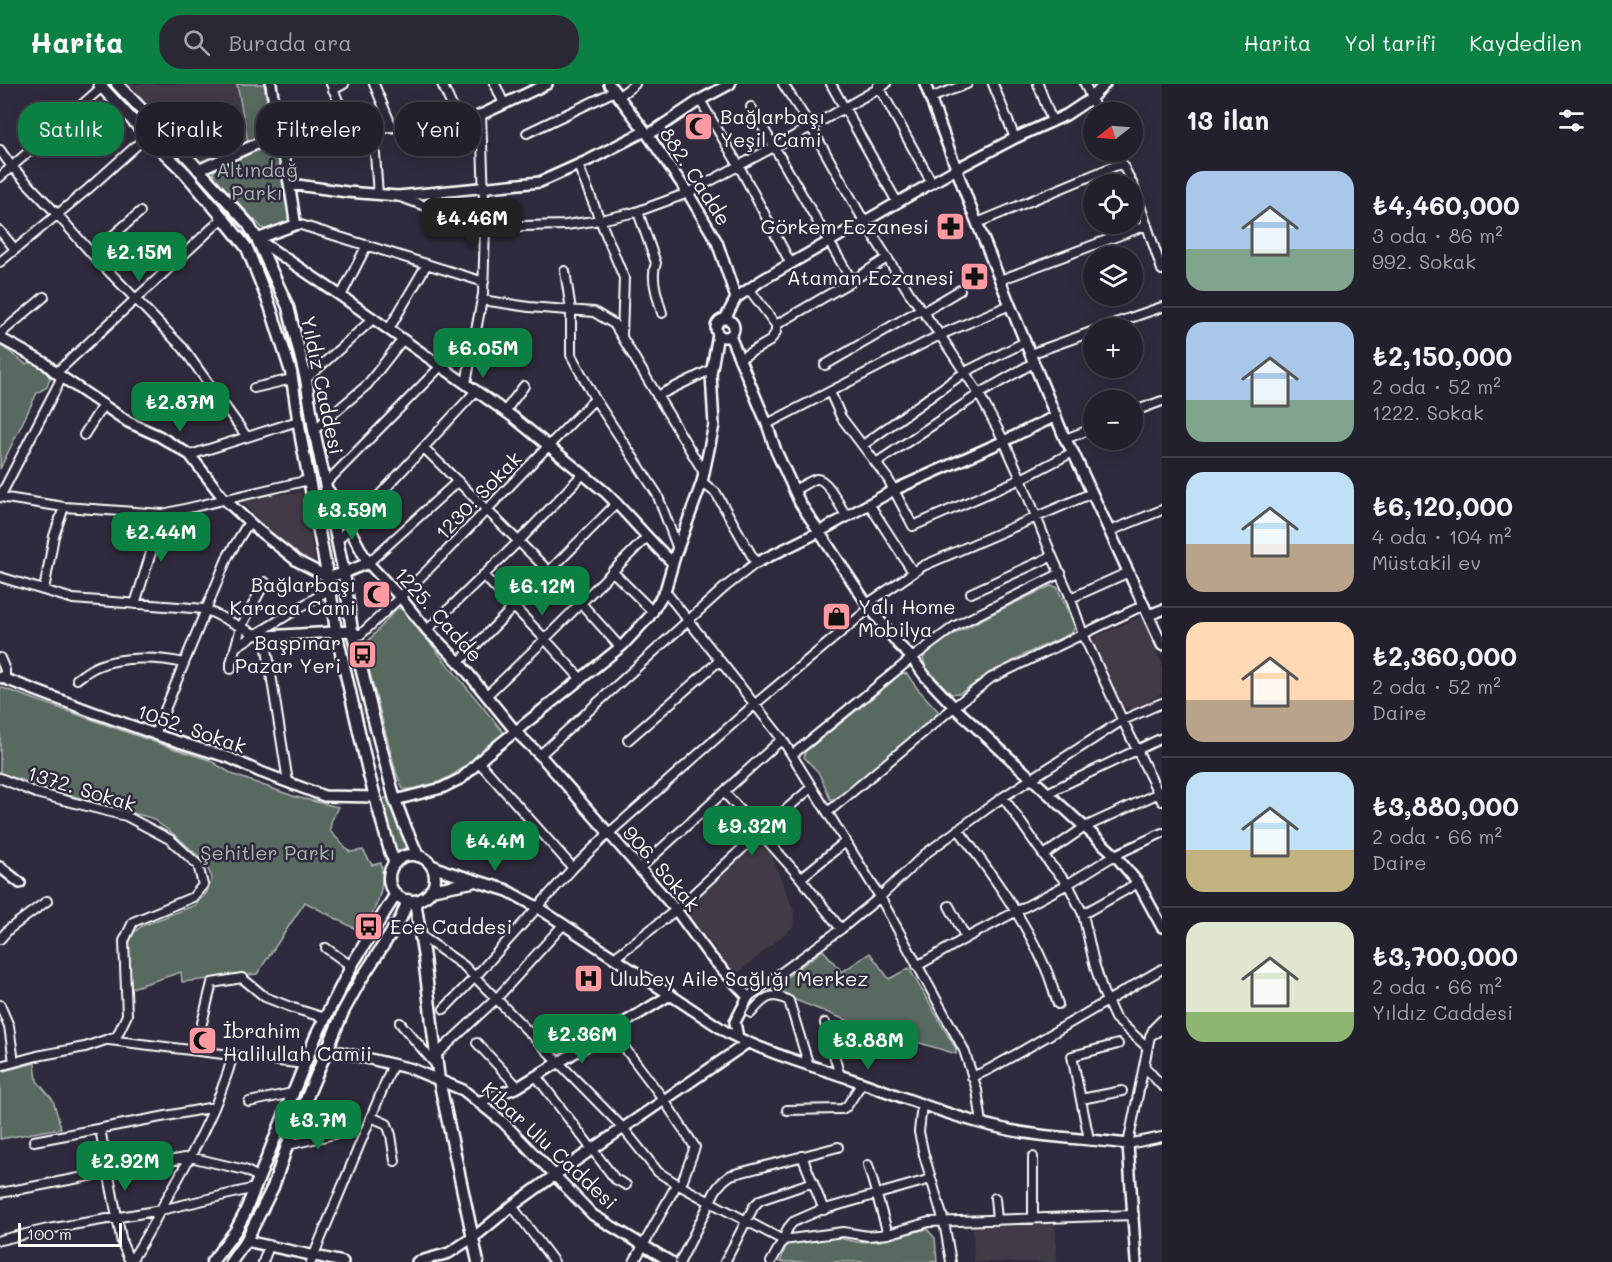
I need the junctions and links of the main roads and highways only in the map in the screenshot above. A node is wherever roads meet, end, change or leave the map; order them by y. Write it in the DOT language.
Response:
graph roads {
  1 [pos="117,84"];
  2 [pos="100,86"];
  3 [pos="418,856"];
  4 [pos="394,863"];
  5 [pos="431,865"];
  6 [pos="476,881"];
  7 [pos="431,890"];
  8 [pos="506,890"];
  9 [pos="396,894"];
  10 [pos="411,900"];
  11 [pos="212,1262"];
  12 [pos="231,1262"];
  13 [pos="478,1262"];
  1 -- 3 [label="main road, Yıldız Caddesi"];
  2 -- 4 [label="main road, Yıldız Caddesi"];
  3 -- 4 [label="main road"];
  3 -- 5 [label="main road"];
  4 -- 9 [label="main road, Yıldız Caddesi"];
  5 -- 6 [label="main road"];
  5 -- 7 [label="main road"];
  6 -- 7 [label="main road"];
  6 -- 8 [label="main road"];
  7 -- 10 [label="main road"];
  9 -- 10 [label="main road"];
  9 -- 11 [label="main road"];
  10 -- 12 [label="main road"];
  10 -- 13 [label="main road"];
}
